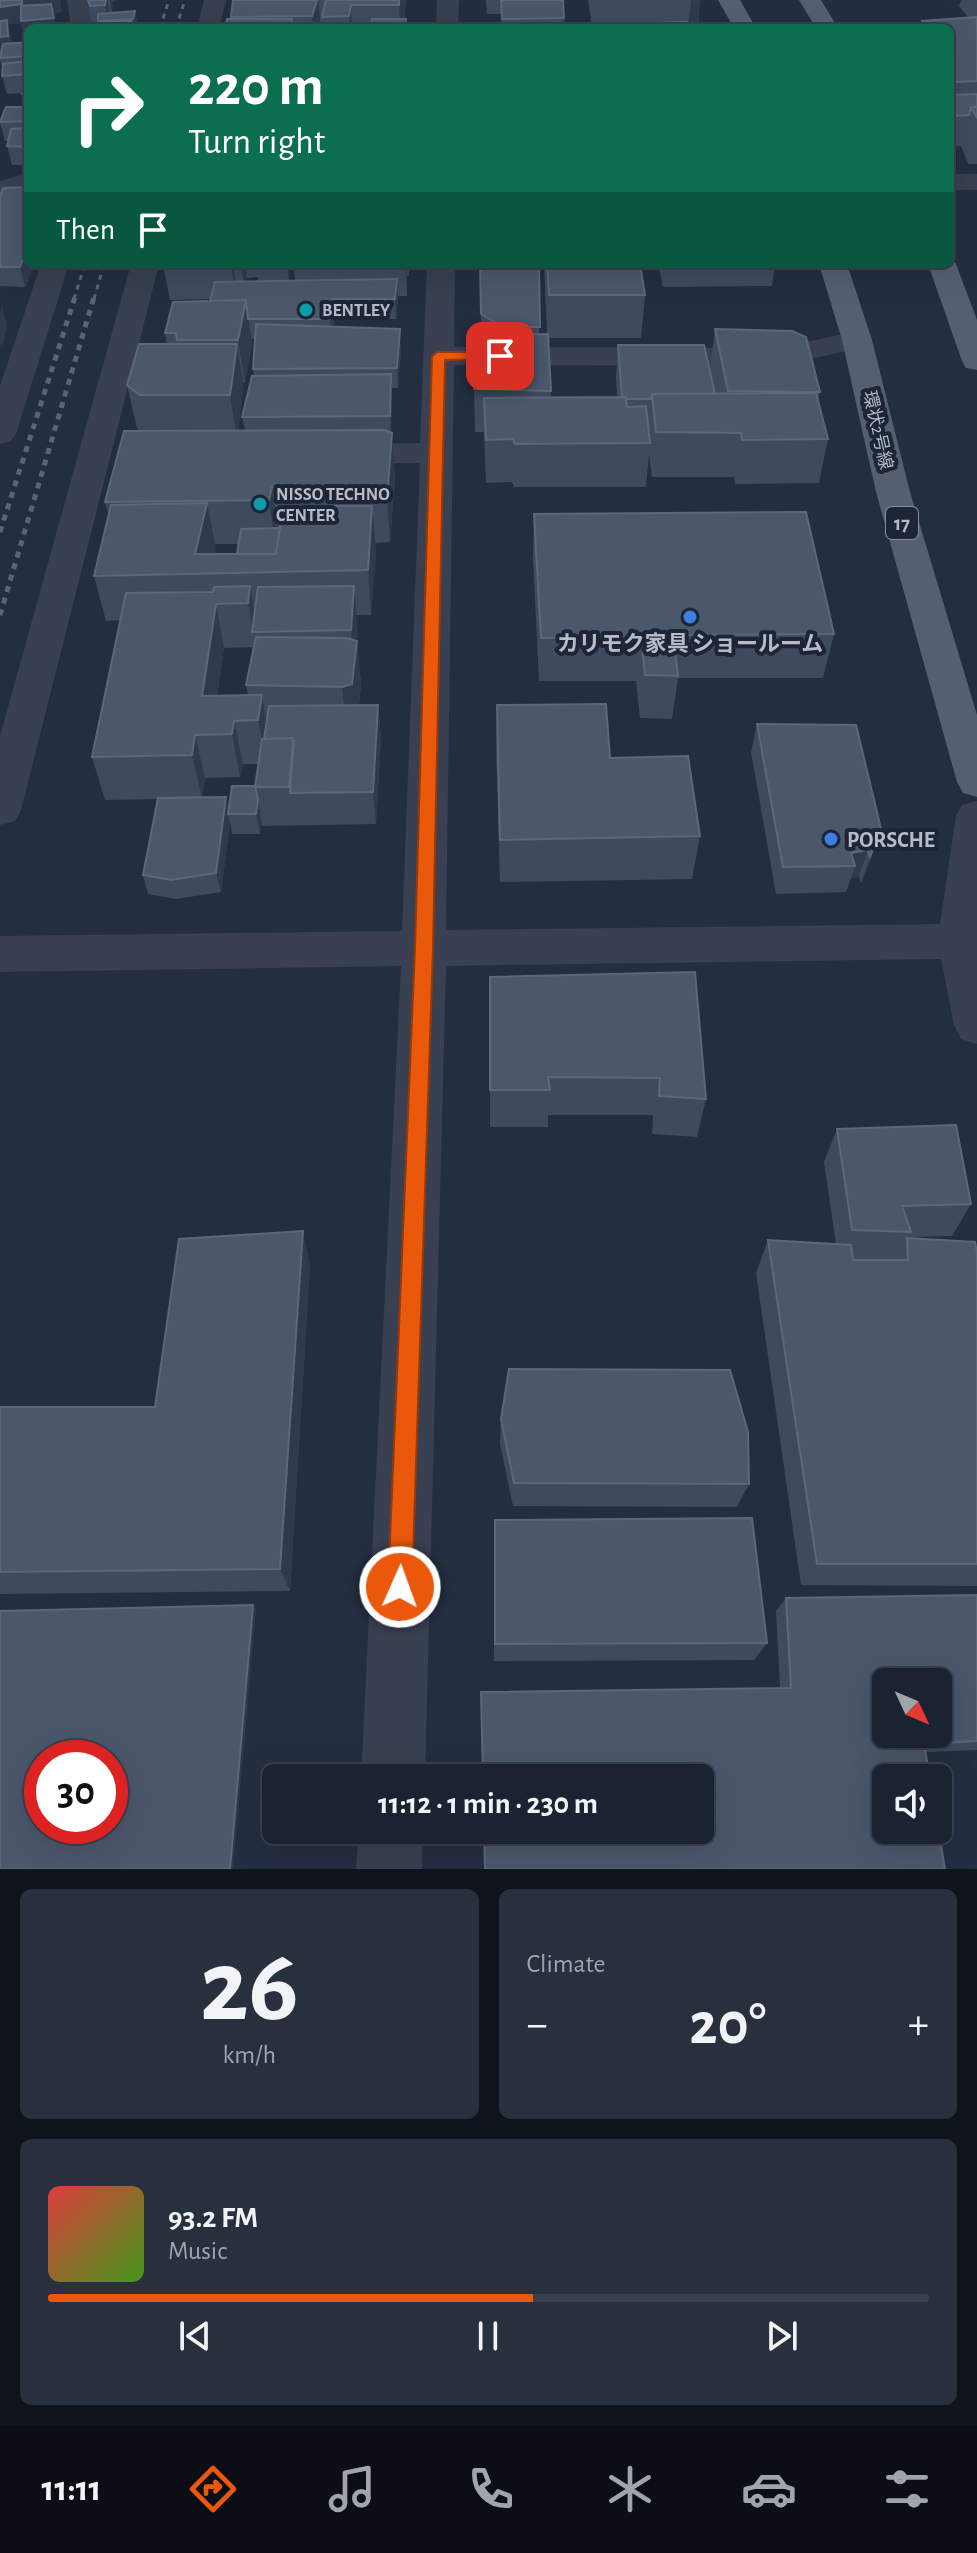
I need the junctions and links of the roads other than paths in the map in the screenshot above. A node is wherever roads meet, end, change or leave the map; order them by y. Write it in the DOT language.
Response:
graph roads {
  1 [pos="78,0"];
  2 [pos="215,0"];
  3 [pos="448,0"];
  4 [pos="729,0"];
  5 [pos="810,0"];
  6 [pos="81,24"];
  7 [pos="209,24"];
  8 [pos="447,24"];
  9 [pos="743,24"];
  10 [pos="825,24"];
  11 [pos="24,182"];
  12 [pos="954,182"];
  13 [pos="977,182"];
  14 [pos="0,190"];
  15 [pos="54,268"];
  16 [pos="144,268"];
  17 [pos="441,268"];
  18 [pos="834,268"];
  19 [pos="943,268"];
  20 [pos="857,340"];
  21 [pos="438,356"];
  22 [pos="977,361"];
  23 [pos="0,434"];
  24 [pos="436,453"];
  25 [pos="312,454"];
  26 [pos="977,782"];
  27 [pos="0,810"];
  28 [pos="977,816"];
  29 [pos="959,941"];
  30 [pos="424,948"];
  31 [pos="0,954"];
  32 [pos="977,1025"];
  33 [pos="394,1764"];
  34 [pos="390,1844"];
  35 [pos="389,1869"];
  1 -- 6 [label="street"];
  2 -- 7 [label="street"];
  3 -- 8 [label="street"];
  4 -- 9 [label="main road"];
  5 -- 10 [label="main road"];
  11 -- 14 [label="street"];
  12 -- 13 [label="street"];
  15 -- 23 [label="street"];
  16 -- 27 [label="street"];
  17 -- 21 [label="street"];
  18 -- 20 [label="main road, 環状2号線 / 17"];
  19 -- 22 [label="main road"];
  20 -- 21 [label="street"];
  20 -- 26 [label="main road, 環状2号線 / 17"];
  21 -- 24 [label="street"];
  24 -- 25 [label="street"];
  24 -- 30 [label="street"];
  28 -- 29 [label="street"];
  29 -- 30 [label="street"];
  29 -- 32 [label="street"];
  30 -- 31 [label="street"];
  30 -- 33 [label="street"];
  34 -- 35 [label="street"];
}
